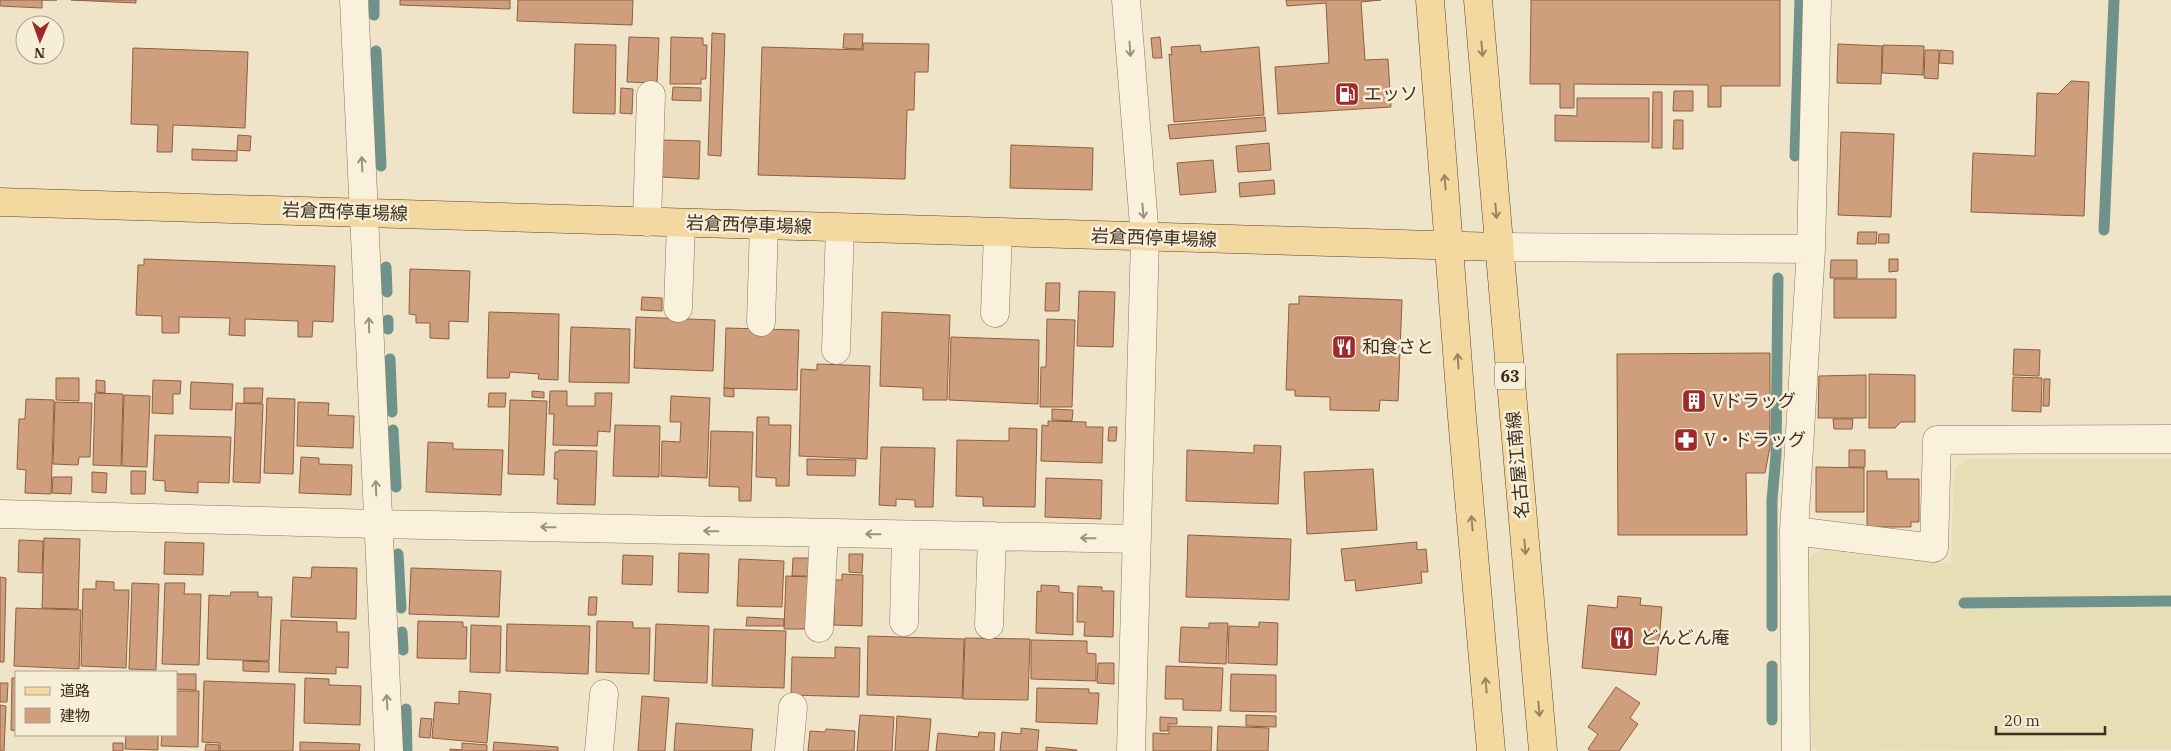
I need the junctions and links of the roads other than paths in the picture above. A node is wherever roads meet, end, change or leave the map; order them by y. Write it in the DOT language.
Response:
graph roads {
  1 [pos="354,0"];
  2 [pos="1126,0"];
  3 [pos="1430,0"];
  4 [pos="1478,0"];
  5 [pos="1818,0"];
  6 [pos="651,95"];
  7 [pos="0,202"];
  8 [pos="365,212"];
  9 [pos="647,222"];
  10 [pos="681,223"];
  11 [pos="764,225"];
  12 [pos="840,228"];
  13 [pos="998,233"];
  14 [pos="1145,238"];
  15 [pos="1450,247"];
  16 [pos="1499,247"];
  17 [pos="1811,249"];
  18 [pos="678,308"];
  19 [pos="995,313"];
  20 [pos="761,322"];
  21 [pos="836,350"];
  22 [pos="2171,439"];
  23 [pos="0,514"];
  24 [pos="377,524"];
  25 [pos="1794,531"];
  26 [pos="824,533"];
  27 [pos="906,535"];
  28 [pos="992,536"];
  29 [pos="1137,539"];
  30 [pos="904,622"];
  31 [pos="989,625"];
  32 [pos="819,628"];
  33 [pos="604,694"];
  34 [pos="793,707"];
  35 [pos="389,751"];
  36 [pos="600,751"];
  37 [pos="789,751"];
  38 [pos="1131,751"];
  39 [pos="1491,751"];
  40 [pos="1543,751"];
  41 [pos="1796,751"];
  8 -- 1 [label="street, one-way"];
  2 -- 14 [label="street, one-way"];
  15 -- 3 [label="main road, one-way"];
  4 -- 16 [label="main road, 名古屋江南線 / 63, one-way"];
  5 -- 17 [label="street"];
  6 -- 9 [label="street"];
  7 -- 8 [label="main road, 岩倉西停車場線"];
  8 -- 9 [label="main road, 岩倉西停車場線"];
  24 -- 8 [label="street, one-way"];
  9 -- 10 [label="main road, 岩倉西停車場線"];
  10 -- 11 [label="main road, 岩倉西停車場線"];
  10 -- 18 [label="street"];
  11 -- 12 [label="main road, 岩倉西停車場線"];
  11 -- 20 [label="street"];
  12 -- 13 [label="main road, 岩倉西停車場線"];
  12 -- 21 [label="street"];
  13 -- 14 [label="main road, 岩倉西停車場線"];
  13 -- 19 [label="street"];
  14 -- 15 [label="main road, 岩倉西停車場線"];
  14 -- 29 [label="street"];
  15 -- 16 [label="main road, 岩倉西停車場線"];
  39 -- 15 [label="main road, one-way"];
  16 -- 17 [label="street"];
  16 -- 40 [label="main road, 名古屋江南線 / 63, one-way"];
  17 -- 25 [label="street"];
  22 -- 25 [label="street"];
  23 -- 24 [label="street"];
  26 -- 24 [label="street, one-way"];
  35 -- 24 [label="street, one-way"];
  25 -- 41 [label="street"];
  27 -- 26 [label="street, one-way"];
  26 -- 32 [label="street"];
  27 -- 28 [label="street"];
  27 -- 30 [label="street"];
  29 -- 28 [label="street, one-way"];
  28 -- 31 [label="street"];
  29 -- 38 [label="street"];
  33 -- 36 [label="street"];
  34 -- 37 [label="street"];
}
